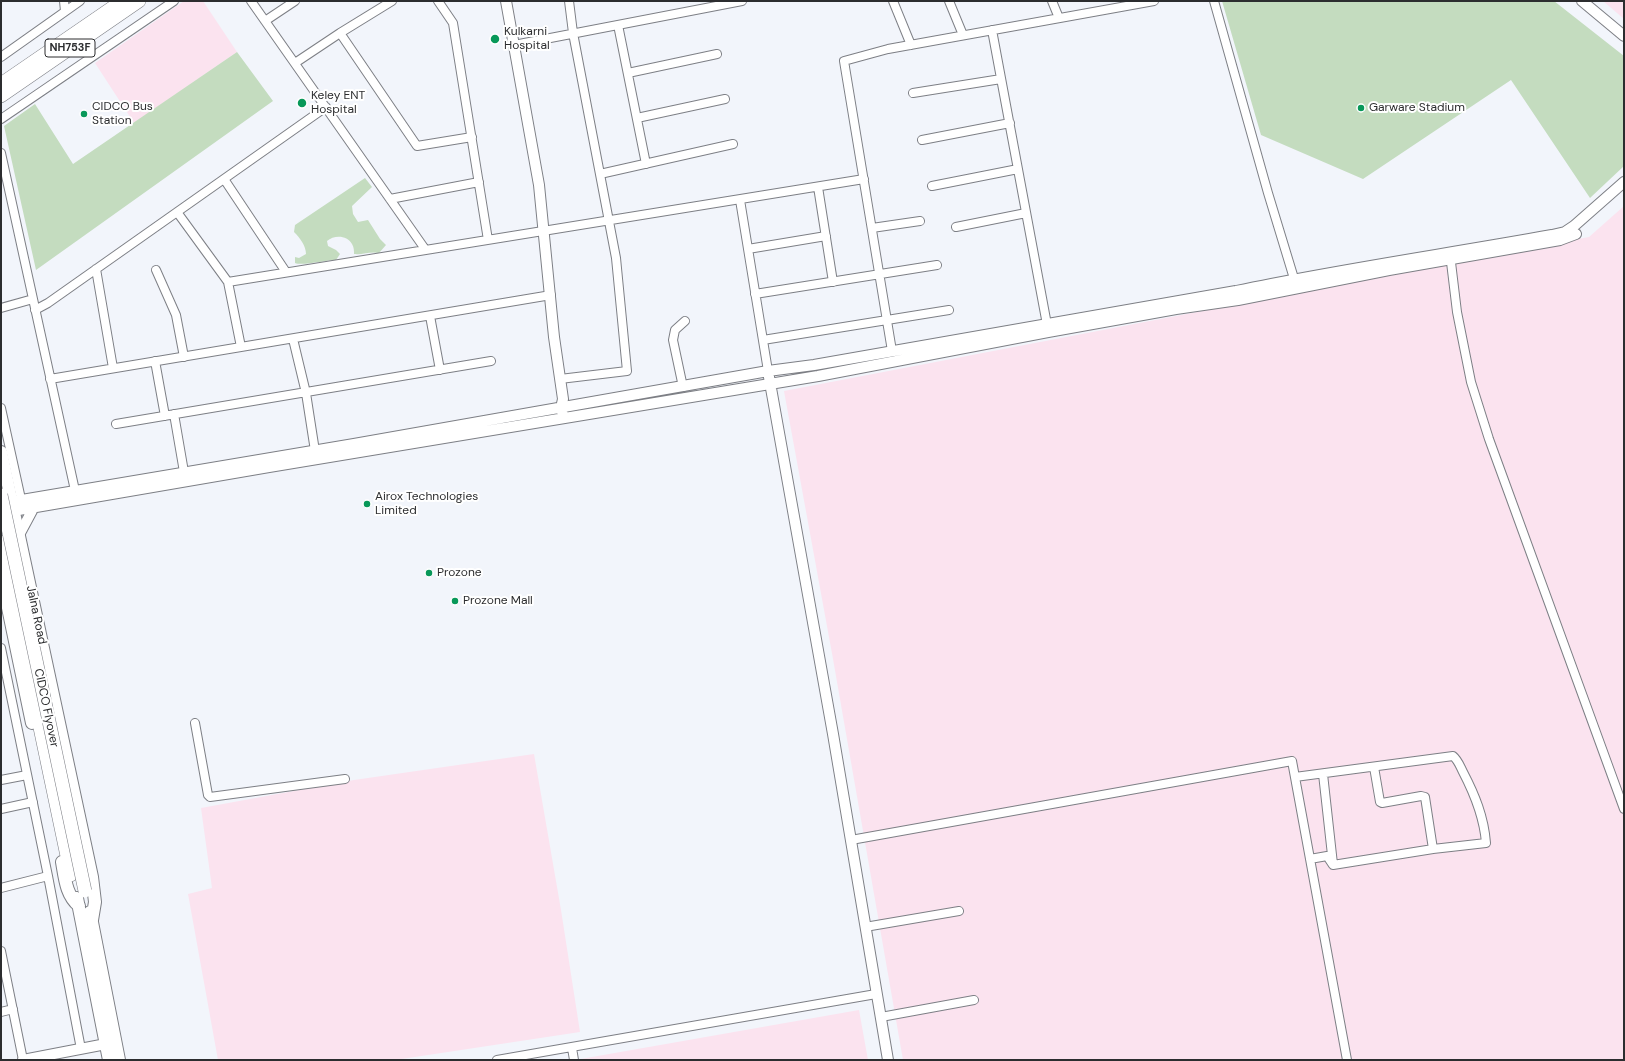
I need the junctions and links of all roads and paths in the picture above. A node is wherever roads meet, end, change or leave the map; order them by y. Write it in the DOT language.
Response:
graph roads {
  1 [pos="64,1"];
  2 [pos="80,1"];
  3 [pos="122,1"];
  4 [pos="139,1"];
  5 [pos="174,1"];
  6 [pos="251,1"];
  7 [pos="295,1"];
  8 [pos="392,1"];
  9 [pos="438,1"];
  10 [pos="506,1"];
  11 [pos="568,1"];
  12 [pos="742,1"];
  13 [pos="893,1"];
  14 [pos="949,1"];
  15 [pos="1052,1"];
  16 [pos="1154,1"];
  17 [pos="1214,1"];
  18 [pos="1582,1"];
  19 [pos="1591,1"];
  20 [pos="65,11"];
  21 [pos="1059,18"];
  22 [pos="265,21"];
  23 [pos="618,25"];
  24 [pos="1624,28"];
  25 [pos="992,30"];
  26 [pos="340,33"];
  27 [pos="573,33"];
  28 [pos="963,35"];
  29 [pos="1624,36"];
  30 [pos="911,44"];
  31 [pos="514,45"];
  32 [pos="717,54"];
  33 [pos="1,57"];
  34 [pos="295,63"];
  35 [pos="628,73"];
  36 [pos="1001,79"];
  37 [pos="1,84"];
  38 [pos="913,93"];
  39 [pos="1,96"];
  40 [pos="725,99"];
  41 [pos="326,107"];
  42 [pos="637,118"];
  43 [pos="1,119"];
  44 [pos="1010,123"];
  45 [pos="472,137"];
  46 [pos="922,140"];
  47 [pos="733,144"];
  48 [pos="1,153"];
  49 [pos="646,164"];
  50 [pos="1018,169"];
  51 [pos="600,174"];
  52 [pos="224,179"];
  53 [pos="864,179"];
  54 [pos="479,182"];
  55 [pos="1624,182"];
  56 [pos="932,186"];
  57 [pos="818,187"];
  58 [pos="1624,191"];
  59 [pos="390,199"];
  60 [pos="740,200"];
  61 [pos="1604,205"];
  62 [pos="177,212"];
  63 [pos="1026,213"];
  64 [pos="608,221"];
  65 [pos="920,221"];
  66 [pos="956,227"];
  67 [pos="872,228"];
  68 [pos="544,231"];
  69 [pos="826,236"];
  70 [pos="488,240"];
  71 [pos="748,248"];
  72 [pos="425,249"];
  73 [pos="1450,256"];
  74 [pos="937,264"];
  75 [pos="96,269"];
  76 [pos="156,270"];
  77 [pos="286,272"];
  78 [pos="880,274"];
  79 [pos="228,282"];
  80 [pos="833,282"];
  81 [pos="1296,284"];
  82 [pos="755,294"];
  83 [pos="551,295"];
  84 [pos="33,299"];
  85 [pos="1,308"];
  86 [pos="35,310"];
  87 [pos="949,310"];
  88 [pos="430,316"];
  89 [pos="685,320"];
  90 [pos="887,320"];
  91 [pos="1048,328"];
  92 [pos="292,339"];
  93 [pos="763,340"];
  94 [pos="241,347"];
  95 [pos="892,351"];
  96 [pos="184,357"];
  97 [pos="491,361"];
  98 [pos="155,362"];
  99 [pos="113,368"];
  100 [pos="440,370"];
  101 [pos="768,371"];
  102 [pos="50,379"];
  103 [pos="560,379"];
  104 [pos="770,383"];
  105 [pos="683,387"];
  106 [pos="306,393"];
  107 [pos="1,408"];
  108 [pos="566,410"];
  109 [pos="174,414"];
  110 [pos="165,416"];
  111 [pos="116,424"];
  112 [pos="315,451"];
  113 [pos="1,452"];
  114 [pos="184,472"];
  115 [pos="76,495"];
  116 [pos="10,502"];
  117 [pos="34,507"];
  118 [pos="1,513"];
  119 [pos="19,535"];
  120 [pos="1,542"];
  121 [pos="1,574"];
  122 [pos="1,648"];
  123 [pos="195,722"];
  124 [pos="1374,767"];
  125 [pos="1323,774"];
  126 [pos="27,775"];
  127 [pos="1295,777"];
  128 [pos="345,779"];
  129 [pos="1,780"];
  130 [pos="33,802"];
  131 [pos="1624,809"];
  132 [pos="1,810"];
  133 [pos="851,840"];
  134 [pos="1433,849"];
  135 [pos="1310,859"];
  136 [pos="1333,865"];
  137 [pos="71,875"];
  138 [pos="48,876"];
  139 [pos="1,888"];
  140 [pos="85,891"];
  141 [pos="79,906"];
  142 [pos="959,911"];
  143 [pos="92,920"];
  144 [pos="865,926"];
  145 [pos="1,951"];
  146 [pos="876,994"];
  147 [pos="974,1000"];
  148 [pos="13,1009"];
  149 [pos="1,1012"];
  150 [pos="880,1018"];
  151 [pos="106,1044"];
  152 [pos="572,1048"];
  153 [pos="81,1049"];
  154 [pos="24,1060"];
  155 [pos="109,1060"];
  156 [pos="119,1060"];
  157 [pos="497,1060"];
  158 [pos="574,1060"];
  159 [pos="888,1060"];
  160 [pos="1347,1060"];
  1 -- 20 [label="street"];
  2 -- 20 [label="street"];
  3 -- 37 [label="highway, NH753F"];
  4 -- 39 [label="highway, NH753F"];
  5 -- 43 [label="street"];
  6 -- 22 [label="street"];
  7 -- 22 [label="street"];
  8 -- 26 [label="street"];
  9 -- 45 [label="street"];
  10 -- 31 [label="street"];
  11 -- 27 [label="street"];
  12 -- 23 [label="street"];
  13 -- 30 [label="street"];
  14 -- 28 [label="street"];
  15 -- 21 [label="street"];
  16 -- 21 [label="street"];
  17 -- 81 [label="street"];
  18 -- 29 [label="street"];
  19 -- 24 [label="street"];
  20 -- 33 [label="street"];
  21 -- 25 [label="street"];
  22 -- 34 [label="street"];
  23 -- 27 [label="street"];
  23 -- 35 [label="street"];
  25 -- 28 [label="street"];
  25 -- 36 [label="street"];
  26 -- 34 [label="street"];
  26 -- 45 [label="street"];
  27 -- 31 [label="street"];
  27 -- 51 [label="street"];
  28 -- 30 [label="street"];
  30 -- 53 [label="street"];
  31 -- 68 [label="street"];
  32 -- 35 [label="street"];
  34 -- 41 [label="street"];
  35 -- 42 [label="street"];
  36 -- 38 [label="street"];
  36 -- 44 [label="street"];
  40 -- 42 [label="street"];
  41 -- 52 [label="street"];
  41 -- 59 [label="street"];
  42 -- 49 [label="street"];
  44 -- 46 [label="street"];
  44 -- 50 [label="street"];
  45 -- 54 [label="street"];
  47 -- 49 [label="street"];
  48 -- 84 [label="street"];
  49 -- 51 [label="street"];
  50 -- 56 [label="street"];
  50 -- 63 [label="street"];
  51 -- 64 [label="street"];
  52 -- 62 [label="street"];
  52 -- 77 [label="street"];
  53 -- 57 [label="street"];
  53 -- 67 [label="street"];
  54 -- 59 [label="street"];
  54 -- 70 [label="street"];
  55 -- 61 [label="street"];
  57 -- 60 [label="street"];
  57 -- 69 [label="street"];
  58 -- 61 [label="street"];
  59 -- 72 [label="street"];
  60 -- 64 [label="street"];
  60 -- 71 [label="street"];
  61 -- 73 [label="street"];
  62 -- 75 [label="street"];
  62 -- 79 [label="street"];
  63 -- 66 [label="street"];
  63 -- 91 [label="street"];
  64 -- 68 [label="street"];
  64 -- 103 [label="street"];
  65 -- 67 [label="street"];
  67 -- 78 [label="street"];
  68 -- 70 [label="street"];
  68 -- 83 [label="street"];
  69 -- 71 [label="street"];
  69 -- 80 [label="street"];
  70 -- 72 [label="street"];
  71 -- 82 [label="street"];
  72 -- 77 [label="street"];
  73 -- 81 [label="street"];
  73 -- 131 [label="street"];
  74 -- 78 [label="street"];
  75 -- 86 [label="street"];
  75 -- 99 [label="street"];
  76 -- 96 [label="street"];
  77 -- 79 [label="street"];
  78 -- 80 [label="street"];
  78 -- 90 [label="street"];
  79 -- 94 [label="street"];
  80 -- 82 [label="street"];
  81 -- 91 [label="street"];
  82 -- 93 [label="street"];
  83 -- 88 [label="street"];
  83 -- 103 [label="street"];
  84 -- 85 [label="street"];
  84 -- 86 [label="street"];
  86 -- 102 [label="street"];
  87 -- 90 [label="street"];
  88 -- 92 [label="street"];
  88 -- 100 [label="street"];
  89 -- 105 [label="street"];
  90 -- 93 [label="street"];
  90 -- 95 [label="street"];
  91 -- 95 [label="street"];
  91 -- 104 [label="street"];
  92 -- 94 [label="street"];
  92 -- 106 [label="street"];
  93 -- 101 [label="street"];
  94 -- 96 [label="street"];
  95 -- 101 [label="street"];
  96 -- 98 [label="street"];
  97 -- 100 [label="street"];
  98 -- 99 [label="street"];
  98 -- 110 [label="street"];
  99 -- 102 [label="street"];
  100 -- 106 [label="street"];
  101 -- 104 [label="street"];
  101 -- 105 [label="street"];
  102 -- 115 [label="street"];
  103 -- 108 [label="street"];
  104 -- 108 [label="street"];
  104 -- 133 [label="street"];
  105 -- 108 [label="street"];
  106 -- 109 [label="street"];
  106 -- 112 [label="street"];
  107 -- 116 [label="street"];
  108 -- 112 [label="street"];
  108 -- 115 [label="street"];
  109 -- 110 [label="street"];
  109 -- 114 [label="street"];
  110 -- 111 [label="street"];
  112 -- 114 [label="street"];
  113 -- 116 [label="main road, Jalna Road"];
  114 -- 115 [label="street"];
  115 -- 116 [label="street"];
  115 -- 117 [label="street"];
  116 -- 117 [label="street"];
  116 -- 118 [label="street"];
  116 -- 119 [label="main road, Jalna Road"];
  116 -- 140 [label="highway, CIDCO Flyover, bridge"];
  117 -- 119 [label="street"];
  119 -- 143 [label="main road, Jalna Road"];
  120 -- 137 [label="highway, CIDCO Flyover"];
  121 -- 141 [label="main road"];
  122 -- 126 [label="street"];
  123 -- 128 [label="street"];
  124 -- 125 [label="street"];
  124 -- 134 [label="street"];
  124 -- 134 [label="street"];
  125 -- 127 [label="street"];
  125 -- 136 [label="street"];
  126 -- 129 [label="street"];
  126 -- 130 [label="street"];
  127 -- 133 [label="street"];
  127 -- 135 [label="street"];
  130 -- 132 [label="street"];
  130 -- 138 [label="street"];
  133 -- 144 [label="street"];
  134 -- 136 [label="street"];
  135 -- 136 [label="street"];
  135 -- 160 [label="street"];
  137 -- 141 [label="main road, CIDCO Flyover"];
  138 -- 139 [label="street"];
  138 -- 153 [label="street"];
  140 -- 143 [label="main road, CIDCO Flyover"];
  141 -- 151 [label="main road, CIDCO Flyover"];
  142 -- 144 [label="street"];
  143 -- 156 [label="main road, CIDCO Flyover"];
  144 -- 146 [label="street"];
  145 -- 148 [label="street"];
  146 -- 150 [label="street"];
  146 -- 152 [label="street"];
  147 -- 150 [label="street"];
  148 -- 149 [label="street"];
  148 -- 154 [label="street"];
  150 -- 159 [label="street"];
  151 -- 153 [label="street"];
  151 -- 155 [label="main road, CIDCO Flyover"];
  152 -- 157 [label="street"];
  152 -- 158 [label="street"];
  153 -- 154 [label="street"];
}
